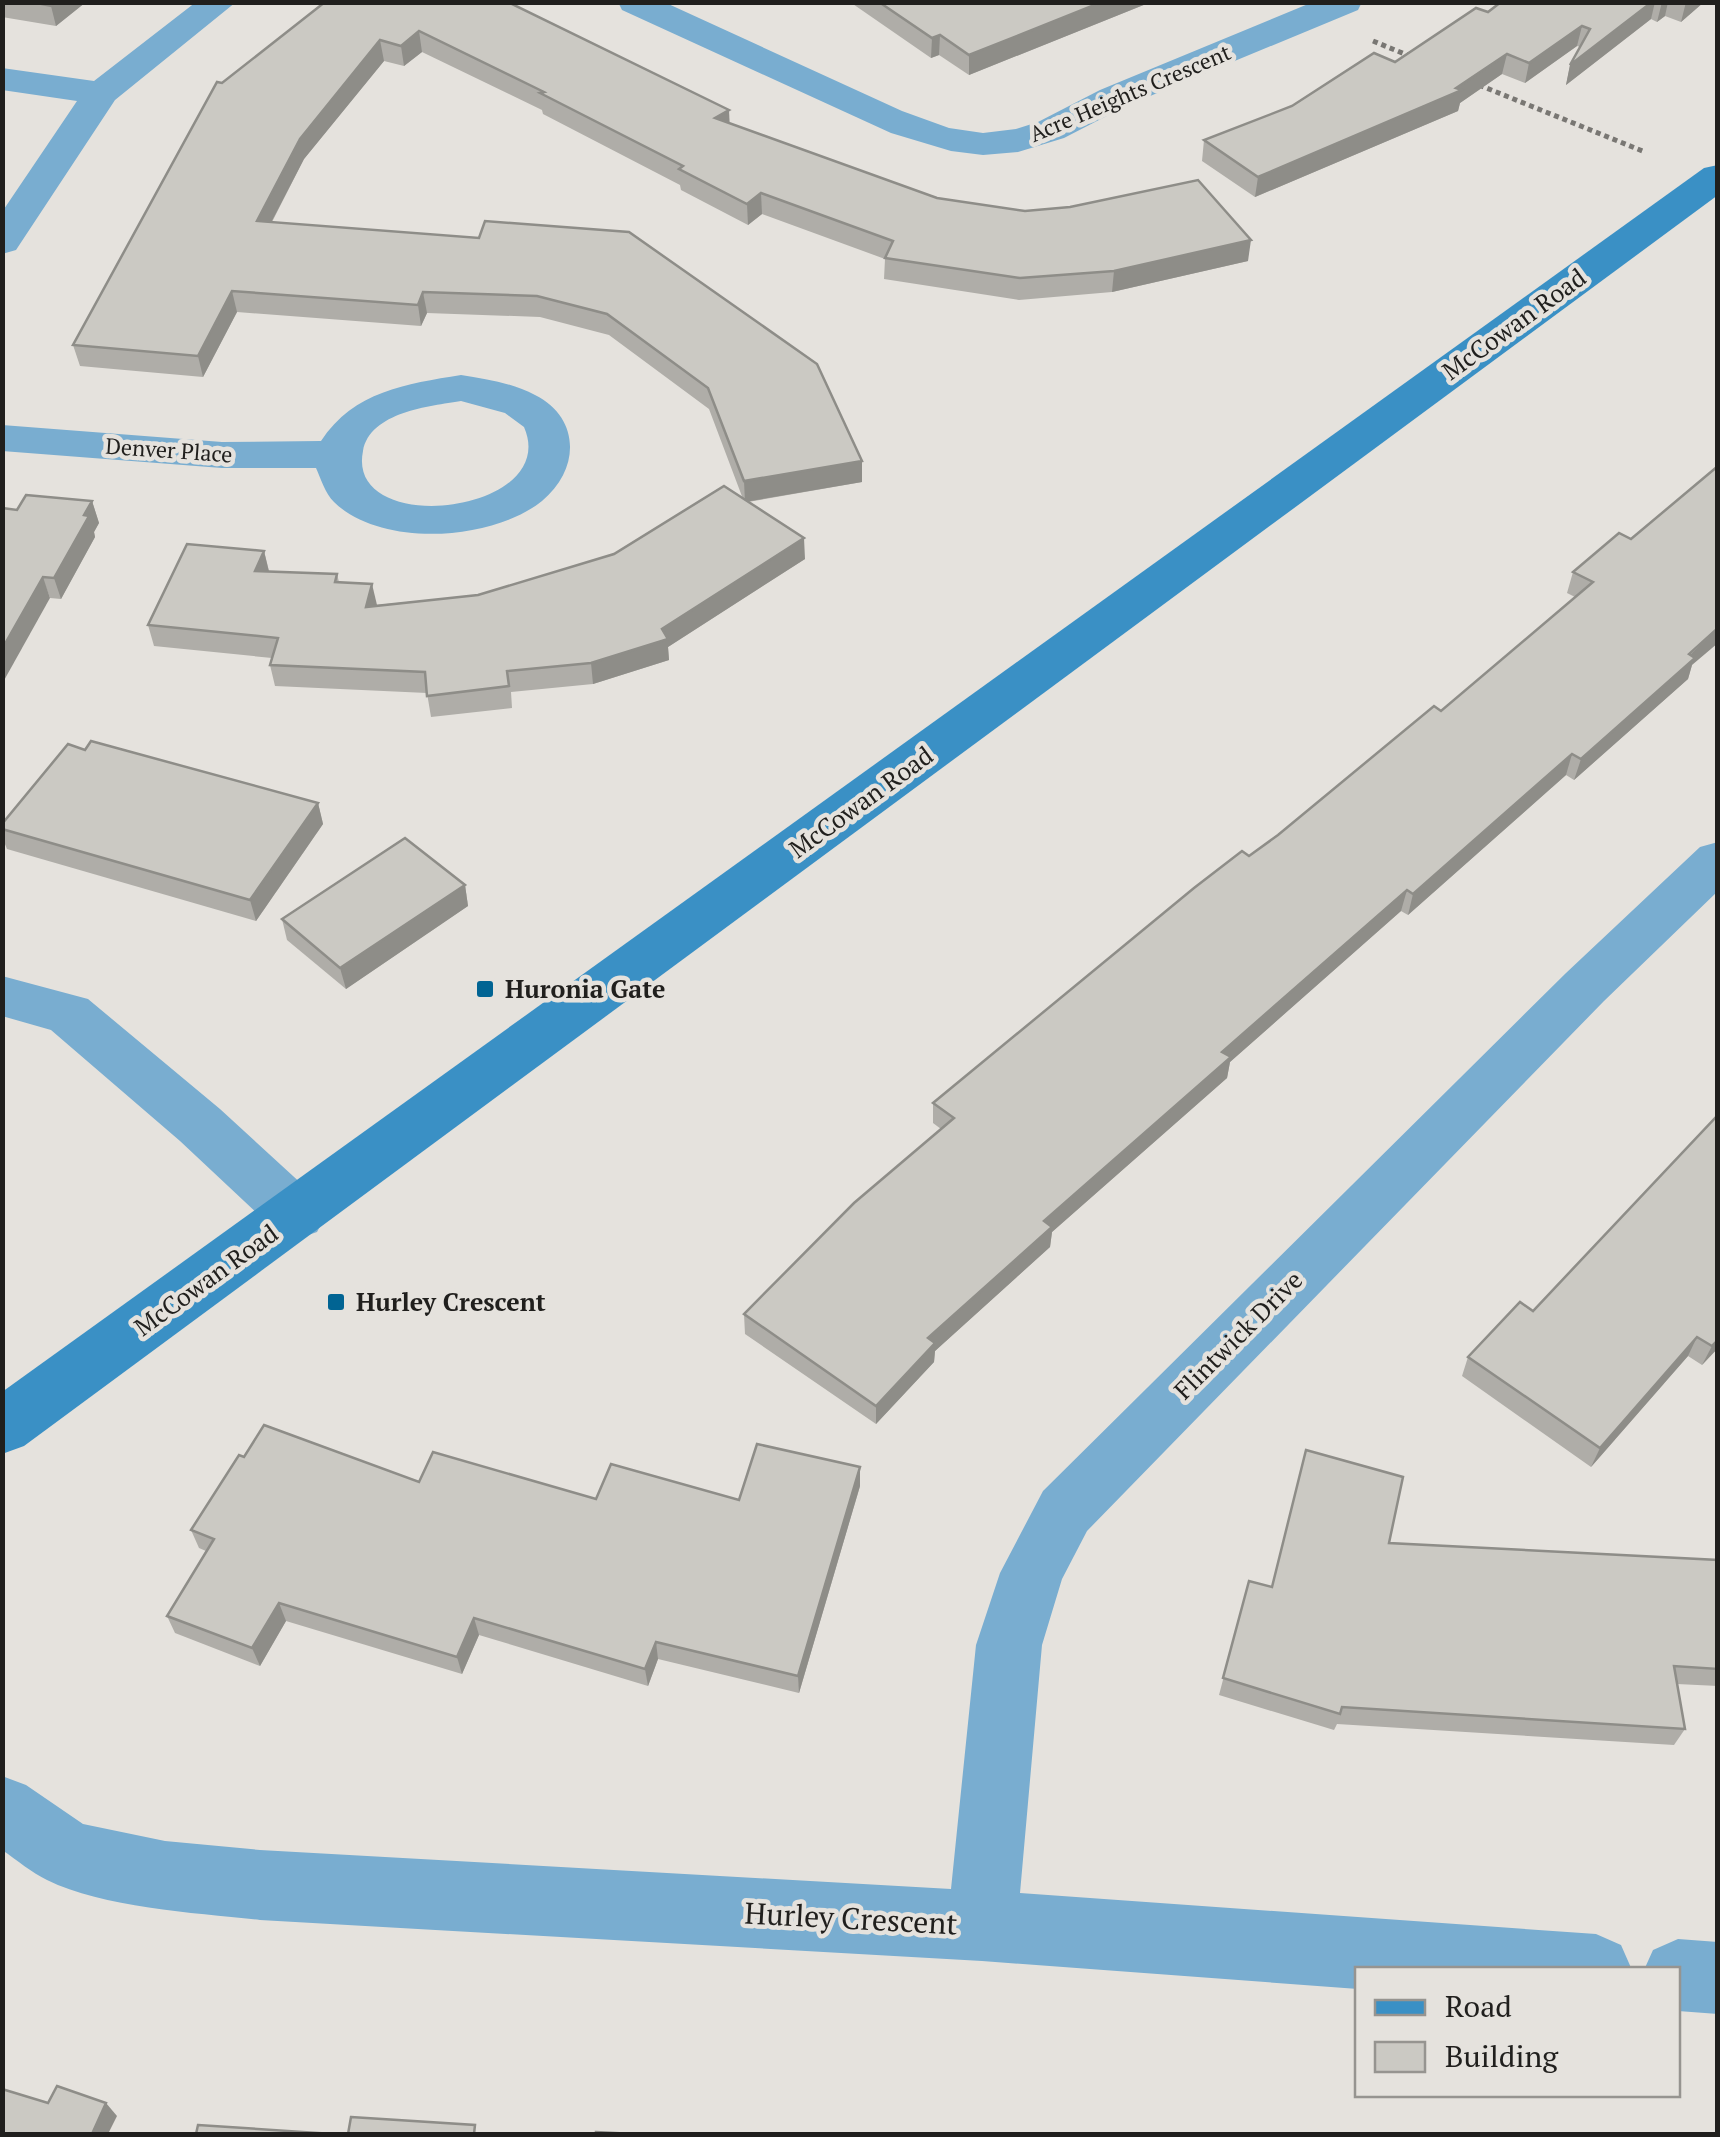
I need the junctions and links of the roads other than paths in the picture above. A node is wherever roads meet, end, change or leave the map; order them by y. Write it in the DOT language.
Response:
graph roads {
  1 [pos="219,2"];
  2 [pos="635,2"];
  3 [pos="1328,10"];
  4 [pos="2,79"];
  5 [pos="101,94"];
  6 [pos="1718,176"];
  7 [pos="2,242"];
  8 [pos="2,438"];
  9 [pos="335,454"];
  10 [pos="1718,860"];
  11 [pos="2,996"];
  12 [pos="297,1215"];
  13 [pos="2,1427"];
  14 [pos="2,1809"];
  15 [pos="982,1926"];
  16 [pos="1554,1967"];
  17 [pos="1680,1975"];
  18 [pos="1718,1978"];
  1 -- 5 [label="street"];
  2 -- 3 [label="street, Acre Heights Crescent"];
  4 -- 5 [label="street"];
  5 -- 7 [label="street"];
  6 -- 12 [label="main road, McCowan Road"];
  8 -- 9 [label="street, Denver Place"];
  9 -- 9 [label="street"];
  10 -- 15 [label="street, Flintwick Drive"];
  11 -- 12 [label="street"];
  12 -- 13 [label="main road, McCowan Road"];
  14 -- 15 [label="street, Hurley Crescent"];
  15 -- 16 [label="street, Hurley Crescent"];
  17 -- 18 [label="street"];
}
